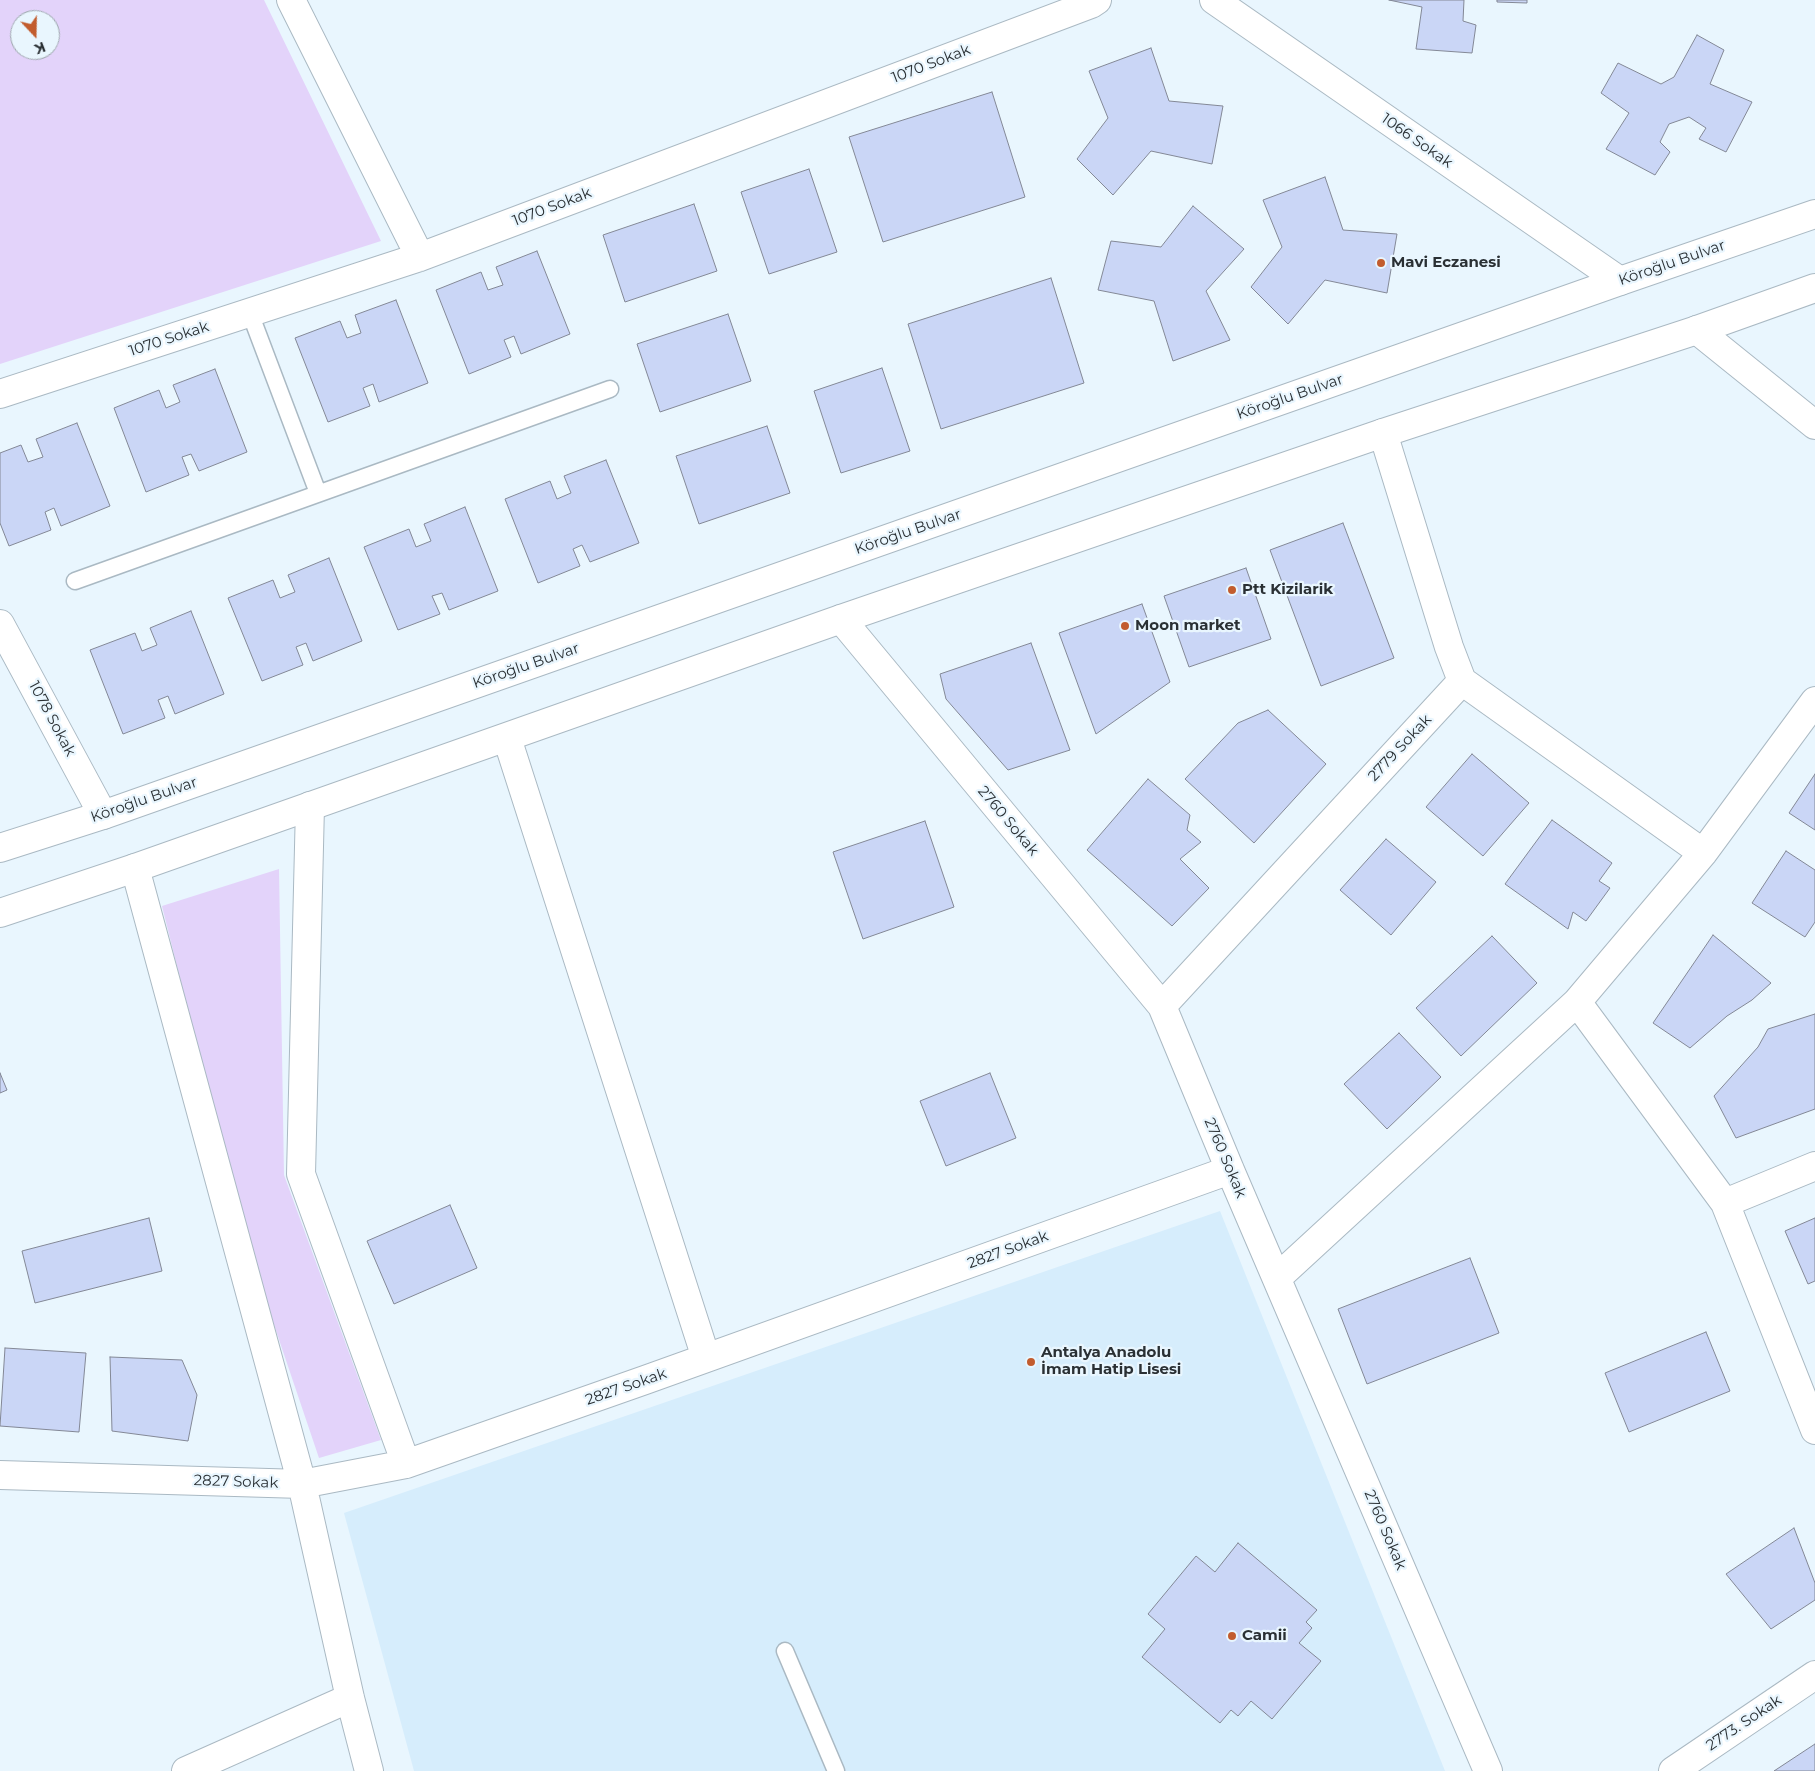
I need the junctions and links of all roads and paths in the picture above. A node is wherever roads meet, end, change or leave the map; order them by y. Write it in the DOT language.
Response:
graph roads {
  1 [pos="291,0"];
  2 [pos="1096,0"];
  3 [pos="1214,0"];
  4 [pos="1815,214"];
  5 [pos="420,257"];
  6 [pos="1620,281"];
  7 [pos="1815,288"];
  8 [pos="250,313"];
  9 [pos="1697,330"];
  10 [pos="610,389"];
  11 [pos="0,394"];
  12 [pos="1815,425"];
  13 [pos="1383,433"];
  14 [pos="318,493"];
  15 [pos="75,581"];
  16 [pos="840,619"];
  17 [pos="0,624"];
  18 [pos="1462,681"];
  19 [pos="1815,702"];
  20 [pos="507,738"];
  21 [pos="310,806"];
  22 [pos="103,815"];
  23 [pos="0,848"];
  24 [pos="1703,854"];
  25 [pos="135,868"];
  26 [pos="0,913"];
  27 [pos="1577,1002"];
  28 [pos="1162,1006"];
  29 [pos="1815,1166"];
  30 [pos="1230,1170"];
  31 [pos="1725,1203"];
  32 [pos="1277,1278"];
  33 [pos="706,1358"];
  34 [pos="1815,1430"];
  35 [pos="406,1464"];
  36 [pos="0,1475"];
  37 [pos="302,1484"];
  38 [pos="785,1651"];
  39 [pos="1815,1675"];
  40 [pos="350,1698"];
  41 [pos="186,1771"];
  42 [pos="369,1771"];
  43 [pos="836,1771"];
  44 [pos="1488,1771"];
  45 [pos="1673,1771"];
  1 -- 5 [label="street"];
  2 -- 5 [label="street, 1070 Sokak"];
  3 -- 6 [label="street, 1066 Sokak"];
  4 -- 6 [label="street, Köroğlu Bulvar"];
  5 -- 8 [label="street, 1070 Sokak"];
  6 -- 22 [label="street, Köroğlu Bulvar"];
  7 -- 9 [label="street"];
  8 -- 11 [label="street, 1070 Sokak"];
  8 -- 14 [label="lane"];
  9 -- 12 [label="street"];
  9 -- 13 [label="street"];
  10 -- 14 [label="lane"];
  13 -- 16 [label="street"];
  13 -- 18 [label="street"];
  14 -- 15 [label="lane"];
  16 -- 20 [label="street"];
  16 -- 28 [label="street, 2760 Sokak"];
  17 -- 22 [label="street, 1078 Sokak"];
  18 -- 24 [label="street"];
  18 -- 28 [label="street, 2779 Sokak"];
  19 -- 24 [label="street"];
  20 -- 21 [label="street"];
  20 -- 33 [label="street"];
  21 -- 25 [label="street"];
  21 -- 35 [label="street"];
  22 -- 23 [label="street, Köroğlu Bulvar"];
  24 -- 27 [label="street"];
  25 -- 26 [label="street"];
  25 -- 37 [label="street"];
  27 -- 31 [label="street"];
  27 -- 32 [label="street"];
  28 -- 30 [label="street, 2760 Sokak"];
  29 -- 31 [label="street"];
  30 -- 32 [label="street, 2760 Sokak"];
  30 -- 33 [label="street, 2827 Sokak"];
  31 -- 34 [label="street"];
  32 -- 44 [label="street, 2760 Sokak"];
  33 -- 35 [label="street, 2827 Sokak"];
  35 -- 37 [label="street, 2827 Sokak"];
  36 -- 37 [label="street, 2827 Sokak"];
  37 -- 40 [label="street"];
  38 -- 43 [label="lane"];
  39 -- 45 [label="street, 2773. Sokak"];
  40 -- 41 [label="street"];
  40 -- 42 [label="street"];
}
